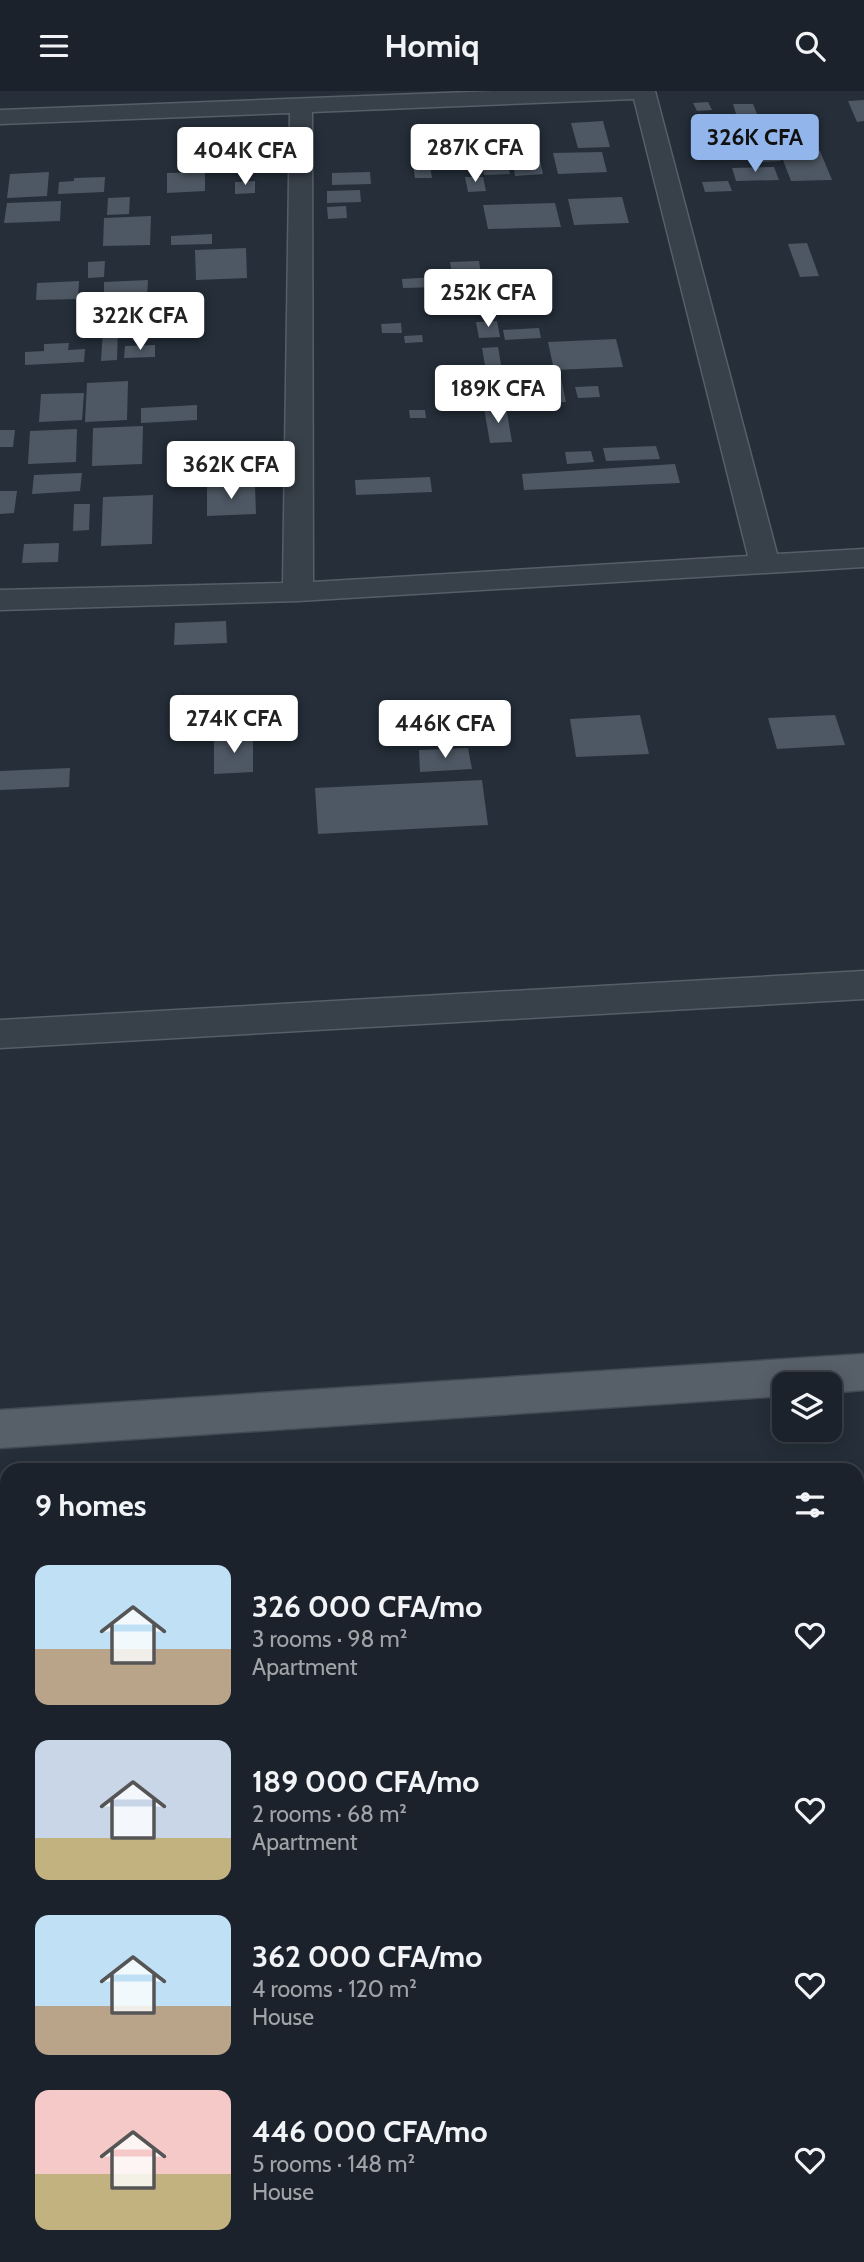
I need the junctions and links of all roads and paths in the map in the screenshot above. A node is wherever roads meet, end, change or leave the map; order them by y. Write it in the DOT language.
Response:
graph roads {
  1 [pos="643,92"];
  2 [pos="301,105"];
  3 [pos="0,117"];
  4 [pos="864,558"];
  5 [pos="765,565"];
  6 [pos="298,592"];
  7 [pos="0,600"];
  8 [pos="864,985"];
  9 [pos="0,1034"];
  10 [pos="864,1372"];
  11 [pos="0,1429"];
  1 -- 2 [label="street"];
  1 -- 5 [label="street"];
  2 -- 3 [label="street"];
  2 -- 6 [label="street"];
  4 -- 5 [label="street"];
  5 -- 6 [label="street"];
  6 -- 7 [label="street"];
  8 -- 9 [label="street"];
  10 -- 11 [label="main road"];
}
